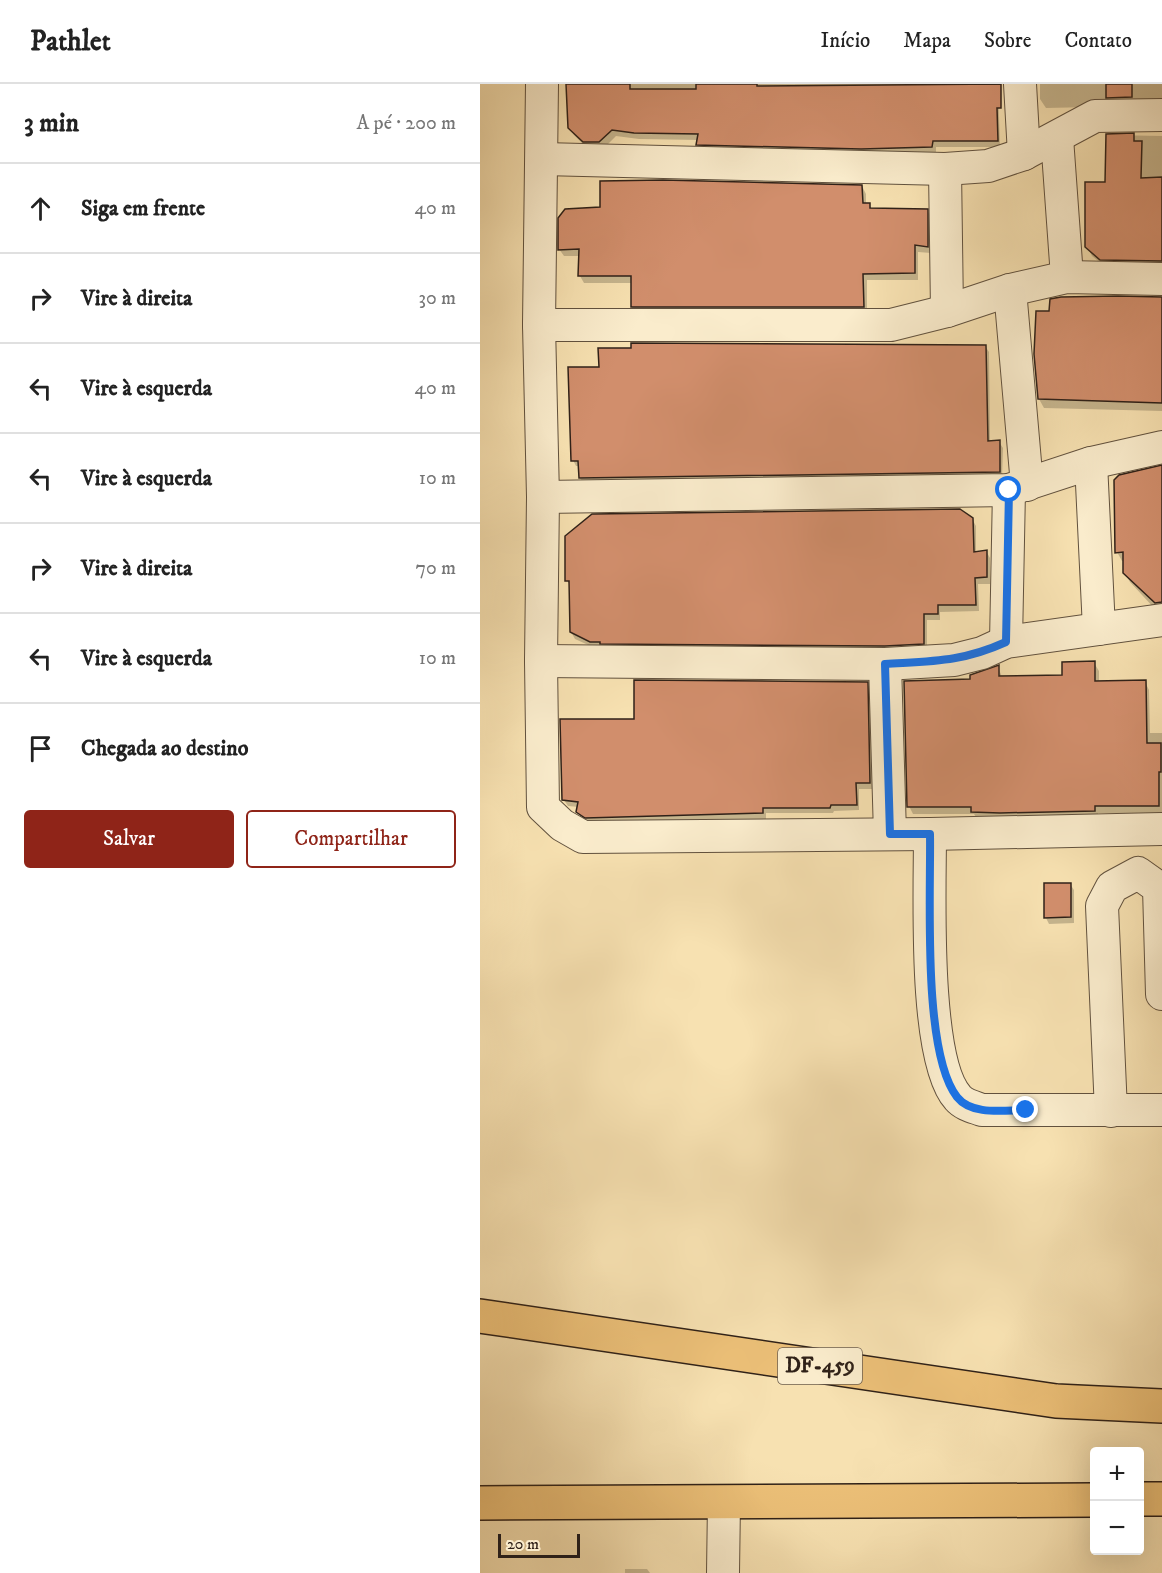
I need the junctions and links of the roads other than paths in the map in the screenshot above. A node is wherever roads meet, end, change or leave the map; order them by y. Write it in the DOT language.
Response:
graph roads {
  1 [pos="542,84"];
  2 [pos="1020,84"];
  3 [pos="1162,115"];
  4 [pos="1057,138"];
  5 [pos="1024,154"];
  6 [pos="543,159"];
  7 [pos="945,169"];
  8 [pos="1067,277"];
  9 [pos="1162,279"];
  10 [pos="1010,290"];
  11 [pos="947,311"];
  12 [pos="539,325"];
  13 [pos="1162,447"];
  14 [pos="1091,463"];
  15 [pos="1018,488"];
  16 [pos="543,496"];
  17 [pos="1162,620"];
  18 [pos="1099,629"];
  19 [pos="1006,642"];
  20 [pos="541,661"];
  21 [pos="885,664"];
  22 [pos="1162,829"];
  23 [pos="890,834"];
  24 [pos="930,834"];
  25 [pos="1162,994"];
  26 [pos="1162,1110"];
  27 [pos="1111,1111"];
  28 [pos="480,1316"];
  29 [pos="1162,1406"];
  30 [pos="1144,1499"];
  31 [pos="1162,1499"];
  32 [pos="1090,1500"];
  33 [pos="724,1502"];
  34 [pos="480,1503"];
  35 [pos="723,1573"];
  1 -- 6 [label="street"];
  2 -- 5 [label="street"];
  3 -- 4 [label="street"];
  4 -- 5 [label="street"];
  4 -- 8 [label="street"];
  5 -- 7 [label="street"];
  6 -- 7 [label="street"];
  6 -- 12 [label="street"];
  7 -- 11 [label="street"];
  8 -- 9 [label="street"];
  8 -- 10 [label="street"];
  10 -- 11 [label="street"];
  10 -- 15 [label="street"];
  11 -- 12 [label="street"];
  12 -- 16 [label="street"];
  13 -- 14 [label="street"];
  14 -- 15 [label="street"];
  14 -- 18 [label="street"];
  15 -- 16 [label="street"];
  15 -- 19 [label="street"];
  16 -- 20 [label="street"];
  17 -- 18 [label="street"];
  18 -- 19 [label="street"];
  19 -- 21 [label="street"];
  20 -- 21 [label="street"];
  20 -- 23 [label="street"];
  21 -- 23 [label="street"];
  22 -- 24 [label="street"];
  23 -- 24 [label="street"];
  24 -- 27 [label="street"];
  25 -- 27 [label="street"];
  26 -- 27 [label="street"];
  28 -- 29 [label="main road, DF-459"];
  30 -- 31 [label="main road"];
  32 -- 33 [label="main road"];
  33 -- 34 [label="main road"];
  33 -- 35 [label="street"];
}
